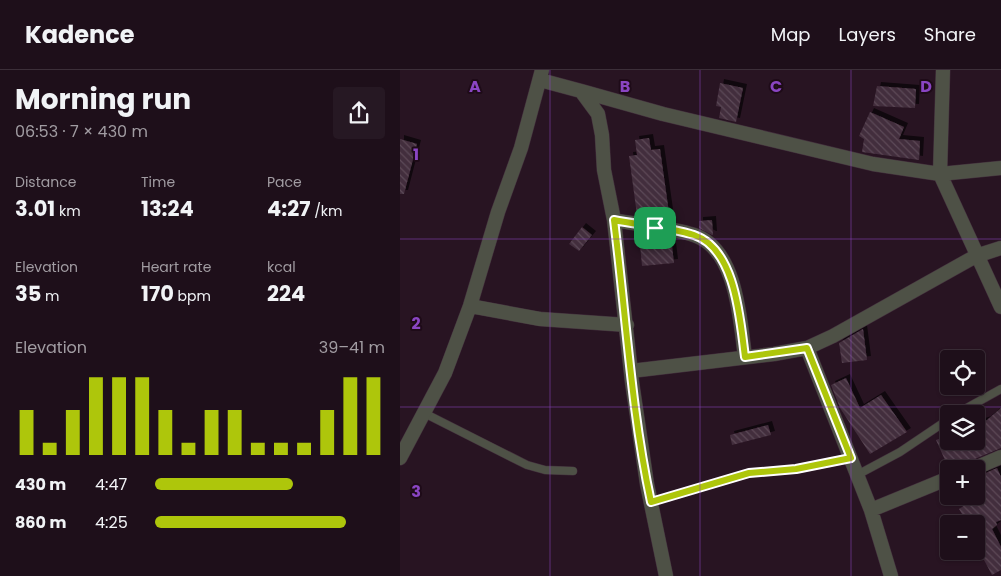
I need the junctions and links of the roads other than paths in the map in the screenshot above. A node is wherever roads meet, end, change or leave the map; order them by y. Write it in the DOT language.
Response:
graph roads {
  1 [pos="943,70"];
  2 [pos="541,75"];
  3 [pos="581,91"];
  4 [pos="1001,168"];
  5 [pos="940,174"];
  6 [pos="614,220"];
  7 [pos="1001,248"];
  8 [pos="976,256"];
  9 [pos="470,306"];
  10 [pos="1001,307"];
  11 [pos="627,325"];
  12 [pos="807,348"];
  13 [pos="745,357"];
  14 [pos="632,370"];
  15 [pos="1001,389"];
  16 [pos="972,405"];
  17 [pos="424,413"];
  18 [pos="940,424"];
  19 [pos="1001,457"];
  20 [pos="400,458"];
  21 [pos="851,458"];
  22 [pos="985,464"];
  23 [pos="573,471"];
  24 [pos="858,476"];
  25 [pos="940,482"];
  26 [pos="651,502"];
  27 [pos="871,510"];
  28 [pos="666,576"];
  29 [pos="891,576"];
  1 -- 5 [label="street"];
  2 -- 3 [label="street"];
  2 -- 9 [label="street"];
  3 -- 5 [label="street"];
  3 -- 6 [label="street"];
  4 -- 5 [label="street"];
  5 -- 8 [label="street"];
  6 -- 11 [label="street"];
  6 -- 13 [label="street"];
  7 -- 8 [label="street"];
  8 -- 10 [label="street"];
  8 -- 12 [label="street"];
  9 -- 11 [label="street"];
  9 -- 17 [label="street"];
  11 -- 14 [label="street"];
  12 -- 13 [label="street"];
  12 -- 21 [label="street"];
  13 -- 14 [label="street"];
  14 -- 26 [label="street"];
  15 -- 16 [label="lane"];
  17 -- 20 [label="street"];
  17 -- 23 [label="lane"];
  18 -- 24 [label="lane"];
  19 -- 22 [label="street"];
  21 -- 24 [label="street"];
  21 -- 26 [label="lane"];
  24 -- 27 [label="street"];
  25 -- 27 [label="street"];
  26 -- 28 [label="street"];
  27 -- 29 [label="street"];
}
